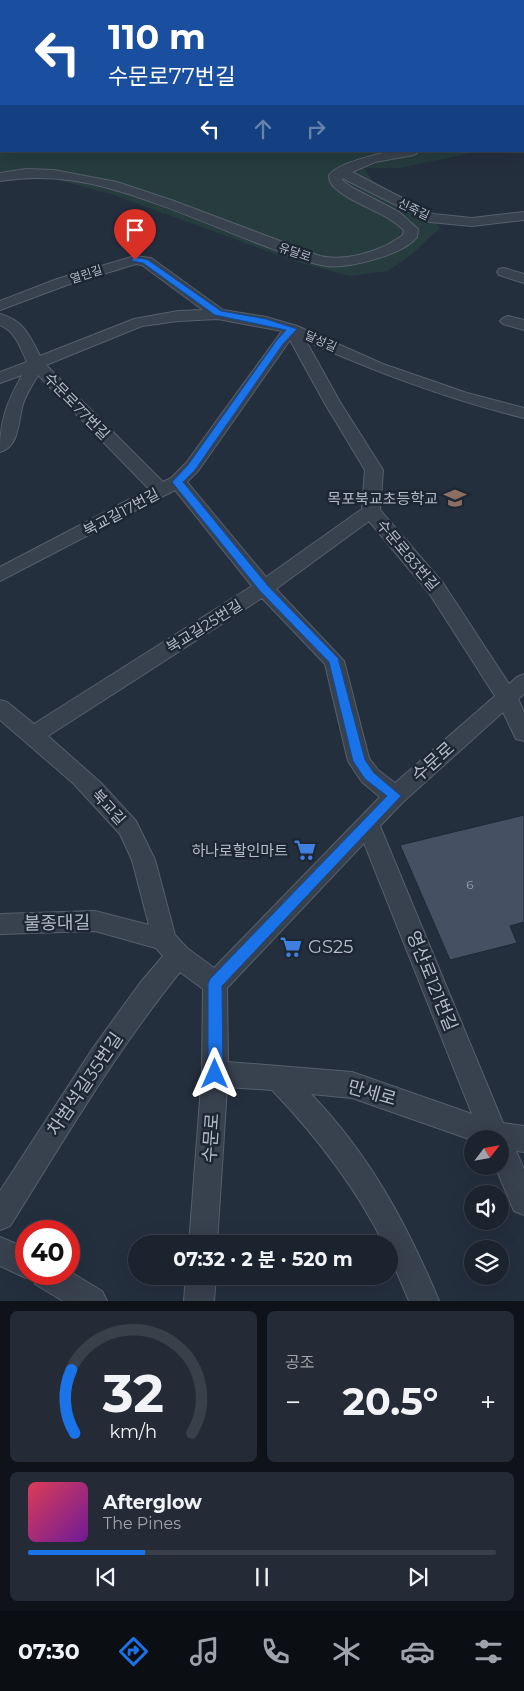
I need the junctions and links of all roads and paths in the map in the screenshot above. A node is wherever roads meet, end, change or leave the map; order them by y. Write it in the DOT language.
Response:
graph roads {
  1 [pos="409,152"];
  2 [pos="341,172"];
  3 [pos="0,177"];
  4 [pos="524,216"];
  5 [pos="509,218"];
  6 [pos="524,223"];
  7 [pos="504,272"];
  8 [pos="524,279"];
  9 [pos="0,306"];
  10 [pos="218,314"];
  11 [pos="0,319"];
  12 [pos="508,321"];
  13 [pos="524,325"];
  14 [pos="292,329"];
  15 [pos="36,364"];
  16 [pos="0,378"];
  17 [pos="524,413"];
  18 [pos="0,447"];
  19 [pos="169,486"];
  20 [pos="371,511"];
  21 [pos="0,575"];
  22 [pos="264,588"];
  23 [pos="515,689"];
  24 [pos="0,708"];
  25 [pos="524,733"];
  26 [pos="34,735"];
  27 [pos="395,796"];
  28 [pos="368,824"];
  29 [pos="0,924"];
  30 [pos="171,948"];
  31 [pos="215,984"];
  32 [pos="215,1074"];
  33 [pos="278,1078"];
  34 [pos="471,1130"];
  35 [pos="493,1130"];
  36 [pos="524,1139"];
  37 [pos="509,1140"];
  38 [pos="509,1167"];
  39 [pos="524,1201"];
  40 [pos="0,1216"];
  41 [pos="204,1235"];
  42 [pos="0,1251"];
  43 [pos="15,1258"];
  44 [pos="65,1285"];
  45 [pos="200,1285"];
  46 [pos="92,1301"];
  47 [pos="199,1301"];
  48 [pos="424,1301"];
  1 -- 2 [label="street"];
  2 -- 3 [label="street, 유달로"];
  2 -- 5 [label="street, 신죽길"];
  4 -- 5 [label="street, 신죽길"];
  5 -- 6 [label="street"];
  7 -- 8 [label="street"];
  9 -- 10 [label="street, 열린길"];
  10 -- 14 [label="street, 달성길"];
  10 -- 15 [label="street, 달성길"];
  11 -- 15 [label="street, 수문로77번길"];
  12 -- 13 [label="street"];
  14 -- 17 [label="street, 달성길"];
  14 -- 19 [label="street, 북교길17번길"];
  14 -- 20 [label="street, 수문로83번길"];
  15 -- 16 [label="street, 달성길"];
  15 -- 18 [label="street"];
  15 -- 19 [label="street, 수문로77번길"];
  19 -- 21 [label="street, 북교길17번길"];
  19 -- 22 [label="street, 수문로77번길"];
  20 -- 22 [label="street, 북교길25번길"];
  20 -- 23 [label="street, 수문로83번길"];
  22 -- 26 [label="street, 북교길25번길"];
  22 -- 27 [label="street, 수문로77번길"];
  23 -- 25 [label="street, 수문로83번길"];
  23 -- 27 [label="street, 수문로"];
  24 -- 26 [label="street, 북교길"];
  26 -- 30 [label="street, 북교길"];
  27 -- 28 [label="street, 수문로"];
  28 -- 31 [label="street, 수문로"];
  28 -- 35 [label="street, 영산로121번길"];
  29 -- 30 [label="street, 불종대길"];
  30 -- 31 [label="street, 불종대길"];
  30 -- 40 [label="street, 차범석길35번길"];
  31 -- 32 [label="street, 수문로"];
  32 -- 33 [label="street, 만세로"];
  32 -- 41 [label="street, 수문로"];
  33 -- 34 [label="street, 만세로"];
  33 -- 48 [label="street"];
  36 -- 37 [label="street, 만세로"];
  38 -- 39 [label="street, 영산로121번길"];
  42 -- 43 [label="street"];
  44 -- 46 [label="street"];
  45 -- 47 [label="street"];
}
